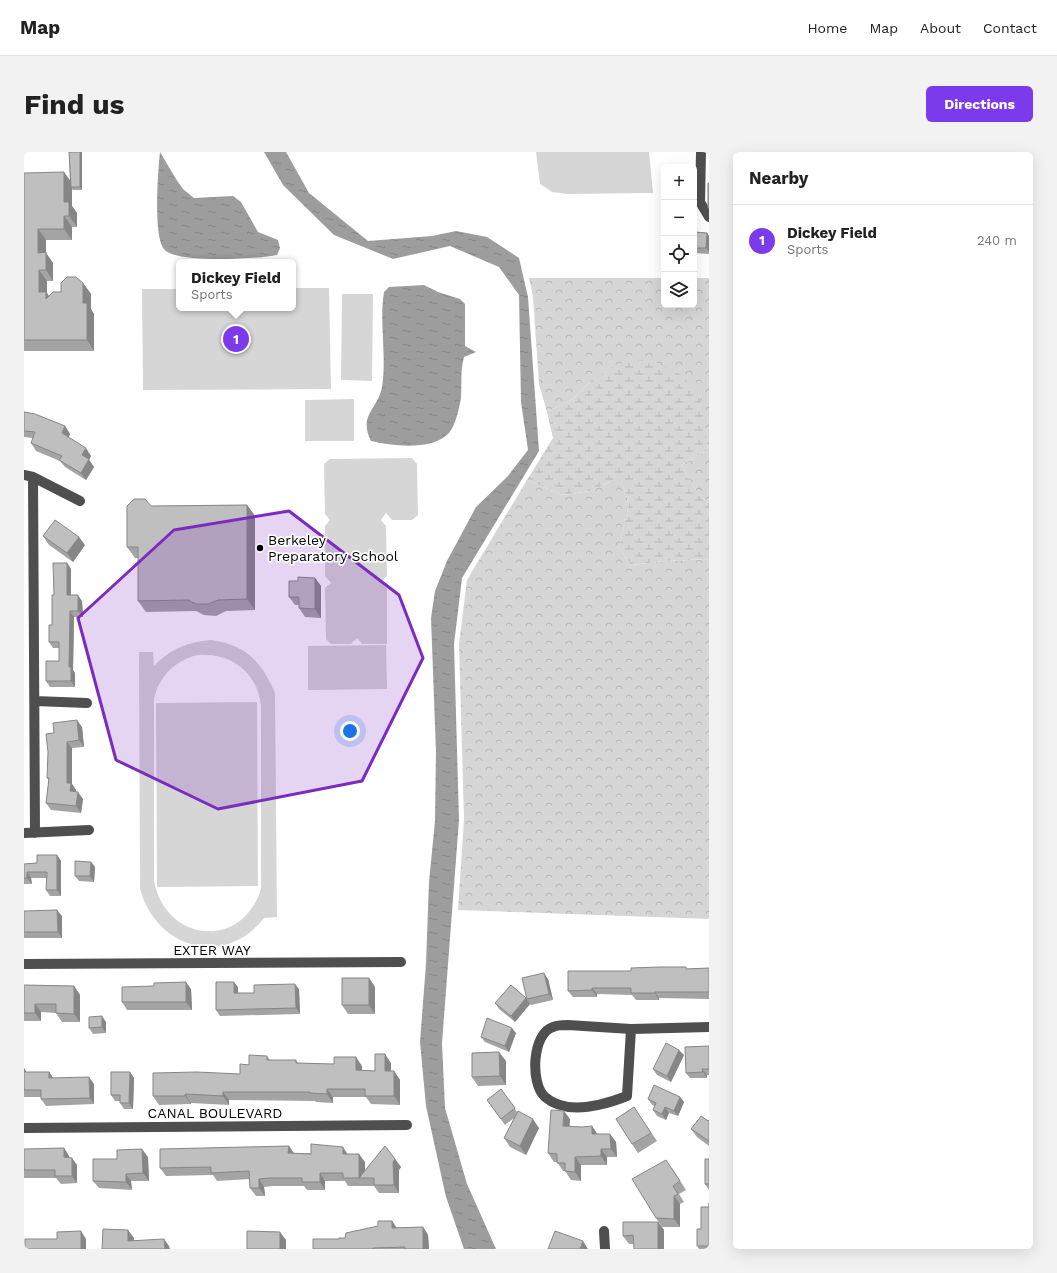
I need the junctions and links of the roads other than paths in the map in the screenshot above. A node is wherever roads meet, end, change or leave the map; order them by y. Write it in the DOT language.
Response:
graph roads {
  1 [pos="701,152"];
  2 [pos="709,217"];
  3 [pos="29,476"];
  4 [pos="80,501"];
  5 [pos="34,702"];
  6 [pos="87,703"];
  7 [pos="89,830"];
  8 [pos="24,833"];
  9 [pos="35,833"];
  10 [pos="401,962"];
  11 [pos="24,964"];
  12 [pos="709,1027"];
  13 [pos="631,1029"];
  14 [pos="407,1125"];
  15 [pos="24,1128"];
  16 [pos="604,1231"];
  17 [pos="605,1249"];
  1 -- 2 [label="street"];
  3 -- 4 [label="street"];
  3 -- 5 [label="street"];
  5 -- 6 [label="street"];
  5 -- 9 [label="street"];
  7 -- 9 [label="street"];
  8 -- 9 [label="street"];
  10 -- 11 [label="street, EXTER WAY"];
  12 -- 13 [label="street"];
  13 -- 13 [label="street"];
  14 -- 15 [label="street, CANAL BOULEVARD"];
  16 -- 17 [label="street"];
}
